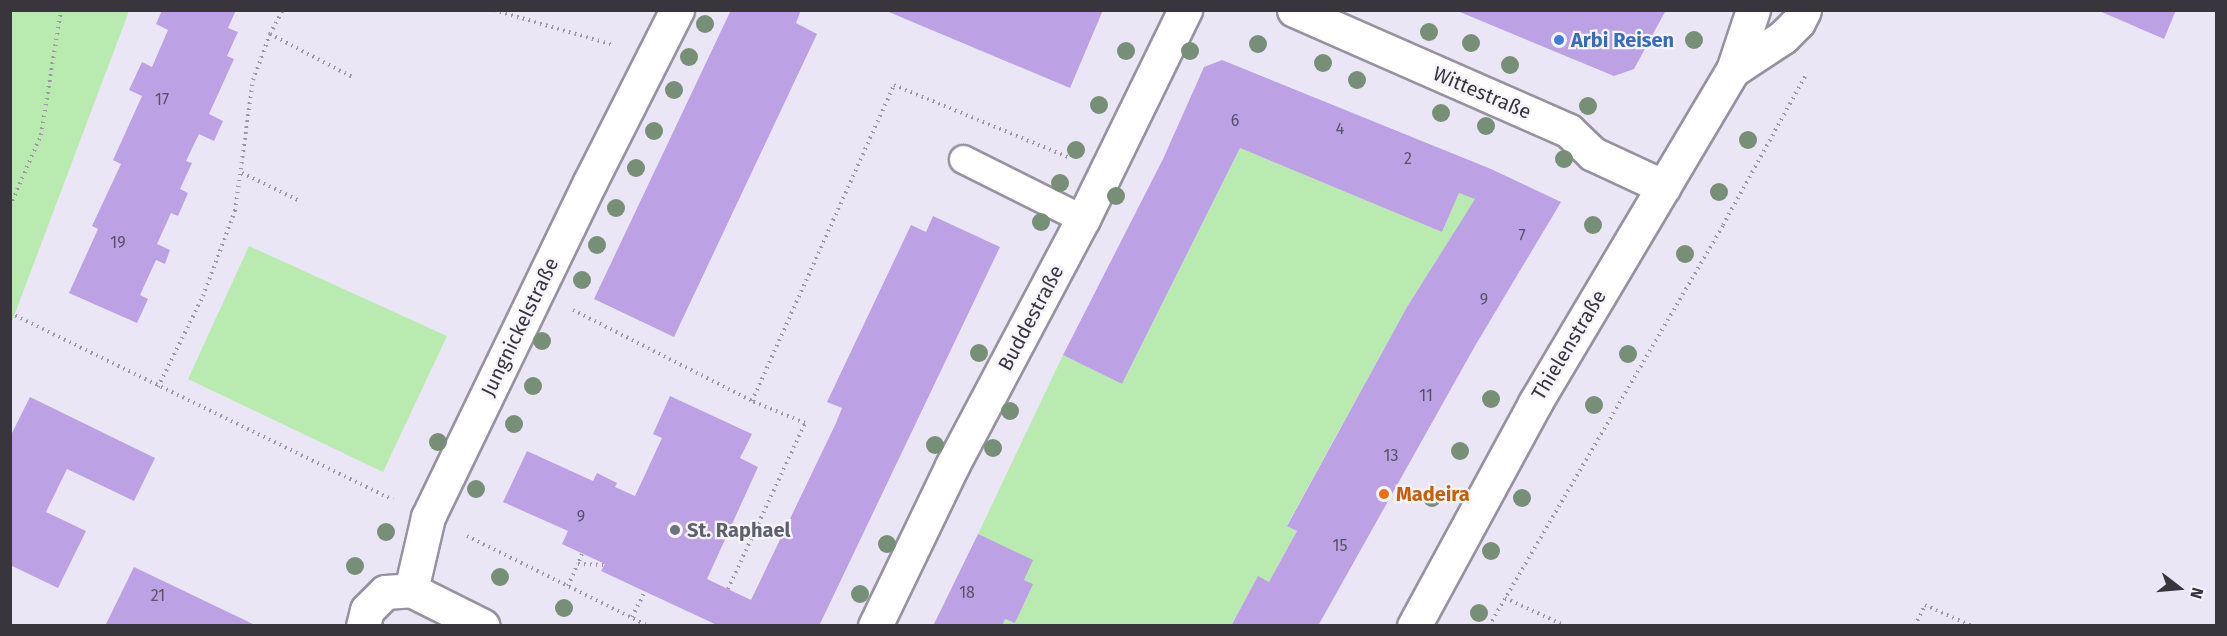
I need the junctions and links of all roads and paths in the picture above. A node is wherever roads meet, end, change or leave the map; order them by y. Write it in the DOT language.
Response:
graph roads {
  1 [pos="61,10"];
  2 [pos="283,10"];
  3 [pos="495,10"];
  4 [pos="677,10"];
  5 [pos="1185,10"];
  6 [pos="1294,10"];
  7 [pos="1753,10"];
  8 [pos="1804,10"];
  9 [pos="270,34"];
  10 [pos="653,62"];
  11 [pos="1811,66"];
  12 [pos="1733,70"];
  13 [pos="354,78"];
  14 [pos="963,159"];
  15 [pos="242,172"];
  16 [pos="1105,173"];
  17 [pos="1664,186"];
  18 [pos="300,201"];
  19 [pos="10,206"];
  20 [pos="1083,219"];
  21 [pos="537,292"];
  22 [pos="10,313"];
  23 [pos="158,387"];
  24 [pos="752,401"];
  25 [pos="428,517"];
  26 [pos="582,554"];
  27 [pos="578,564"];
  28 [pos="604,565"];
  29 [pos="568,586"];
  30 [pos="728,589"];
  31 [pos="411,590"];
  32 [pos="645,591"];
  33 [pos="1505,598"];
  34 [pos="632,617"];
  35 [pos="363,626"];
  36 [pos="483,626"];
  37 [pos="648,626"];
  38 [pos="875,626"];
  39 [pos="1414,626"];
  40 [pos="1489,626"];
  41 [pos="1566,626"];
  42 [pos="1916,626"];
  43 [pos="1971,626"];
  1 -- 19 [label="path"];
  2 -- 9 [label="path"];
  3 -- 10 [label="path"];
  4 -- 10 [label="street, Jungnickelstraße"];
  5 -- 16 [label="street, Buddestraße"];
  6 -- 17 [label="street, Wittestraße"];
  7 -- 12 [label="street, Thielenstraße"];
  8 -- 12 [label="street, Thielenstraße"];
  9 -- 13 [label="path"];
  9 -- 15 [label="path"];
  10 -- 21 [label="street, Jungnickelstraße"];
  11 -- 33 [label="path"];
  12 -- 17 [label="street, Thielenstraße"];
  14 -- 20 [label="lane"];
  15 -- 18 [label="path"];
  15 -- 23 [label="path"];
  16 -- 20 [label="street, Buddestraße"];
  16 -- 24 [label="path"];
  17 -- 39 [label="street, Thielenstraße"];
  20 -- 38 [label="street, Buddestraße"];
  21 -- 24 [label="path"];
  21 -- 25 [label="street, Jungnickelstraße"];
  22 -- 23 [label="path"];
  23 -- 25 [label="path"];
  24 -- 30 [label="path"];
  25 -- 29 [label="path"];
  25 -- 31 [label="street, Jungnickelstraße"];
  26 -- 27 [label="path"];
  27 -- 28 [label="path"];
  27 -- 29 [label="path"];
  29 -- 34 [label="path"];
  31 -- 35 [label="street"];
  31 -- 36 [label="street"];
  32 -- 34 [label="path"];
  33 -- 40 [label="path"];
  33 -- 41 [label="path"];
  34 -- 37 [label="path"];
  42 -- 43 [label="path"];
}
